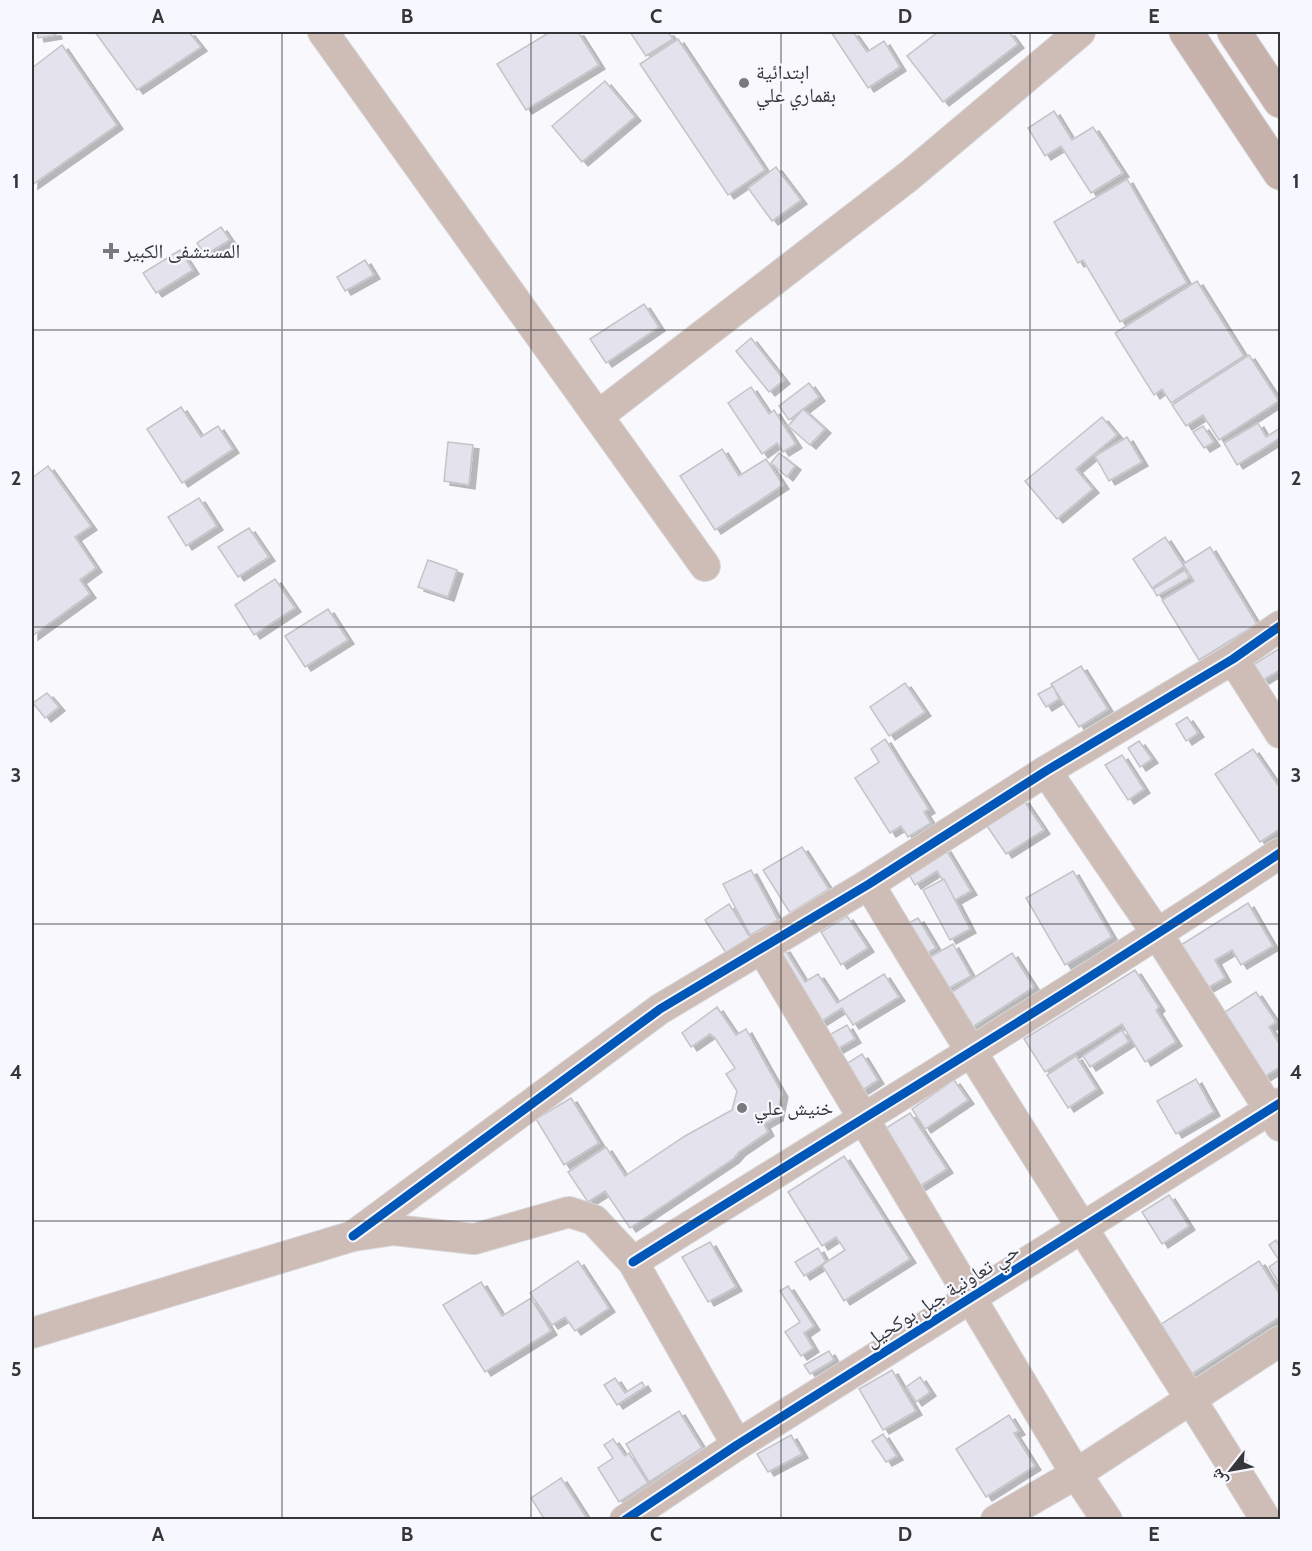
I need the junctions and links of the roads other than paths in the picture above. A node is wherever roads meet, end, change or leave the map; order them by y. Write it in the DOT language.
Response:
graph roads {
  1 [pos="323,32"];
  2 [pos="1080,32"];
  3 [pos="1186,32"];
  4 [pos="1234,32"];
  5 [pos="1281,100"];
  6 [pos="1281,173"];
  7 [pos="598,416"];
  8 [pos="705,566"];
  9 [pos="1281,626"];
  10 [pos="1233,659"];
  11 [pos="1281,733"];
  12 [pos="1046,771"];
  13 [pos="1281,854"];
  14 [pos="869,884"];
  15 [pos="1158,935"];
  16 [pos="761,947"];
  17 [pos="970,1054"];
  18 [pos="1277,1113"];
  19 [pos="863,1117"];
  20 [pos="1082,1228"];
  21 [pos="352,1236"];
  22 [pos="633,1262"];
  23 [pos="972,1298"];
  24 [pos="32,1333"];
  25 [pos="1281,1341"];
  26 [pos="1191,1398"];
  27 [pos="737,1445"];
  28 [pos="1076,1474"];
  29 [pos="625,1520"];
  30 [pos="996,1520"];
  31 [pos="1107,1520"];
  32 [pos="1266,1520"];
  1 -- 7 [label="street"];
  2 -- 7 [label="street"];
  3 -- 6 [label="main road"];
  4 -- 5 [label="main road"];
  7 -- 8 [label="street"];
  9 -- 10 [label="street"];
  10 -- 11 [label="street"];
  10 -- 12 [label="street"];
  12 -- 14 [label="street"];
  12 -- 15 [label="street"];
  13 -- 15 [label="street"];
  14 -- 16 [label="street"];
  14 -- 17 [label="street"];
  15 -- 17 [label="street"];
  15 -- 18 [label="street"];
  16 -- 19 [label="street"];
  16 -- 21 [label="street"];
  17 -- 19 [label="street"];
  17 -- 20 [label="street"];
  18 -- 20 [label="street, حي تعاونية جبل بوكحيل"];
  19 -- 22 [label="street"];
  19 -- 23 [label="street"];
  20 -- 23 [label="street, حي تعاونية جبل بوكحيل"];
  20 -- 26 [label="street"];
  21 -- 22 [label="street"];
  21 -- 24 [label="street"];
  22 -- 27 [label="street"];
  23 -- 27 [label="street, حي تعاونية جبل بوكحيل"];
  23 -- 28 [label="street"];
  25 -- 26 [label="street"];
  26 -- 28 [label="street"];
  26 -- 32 [label="street"];
  27 -- 29 [label="street, حي تعاونية جبل بوكحيل"];
  28 -- 30 [label="street"];
  28 -- 31 [label="street"];
}
